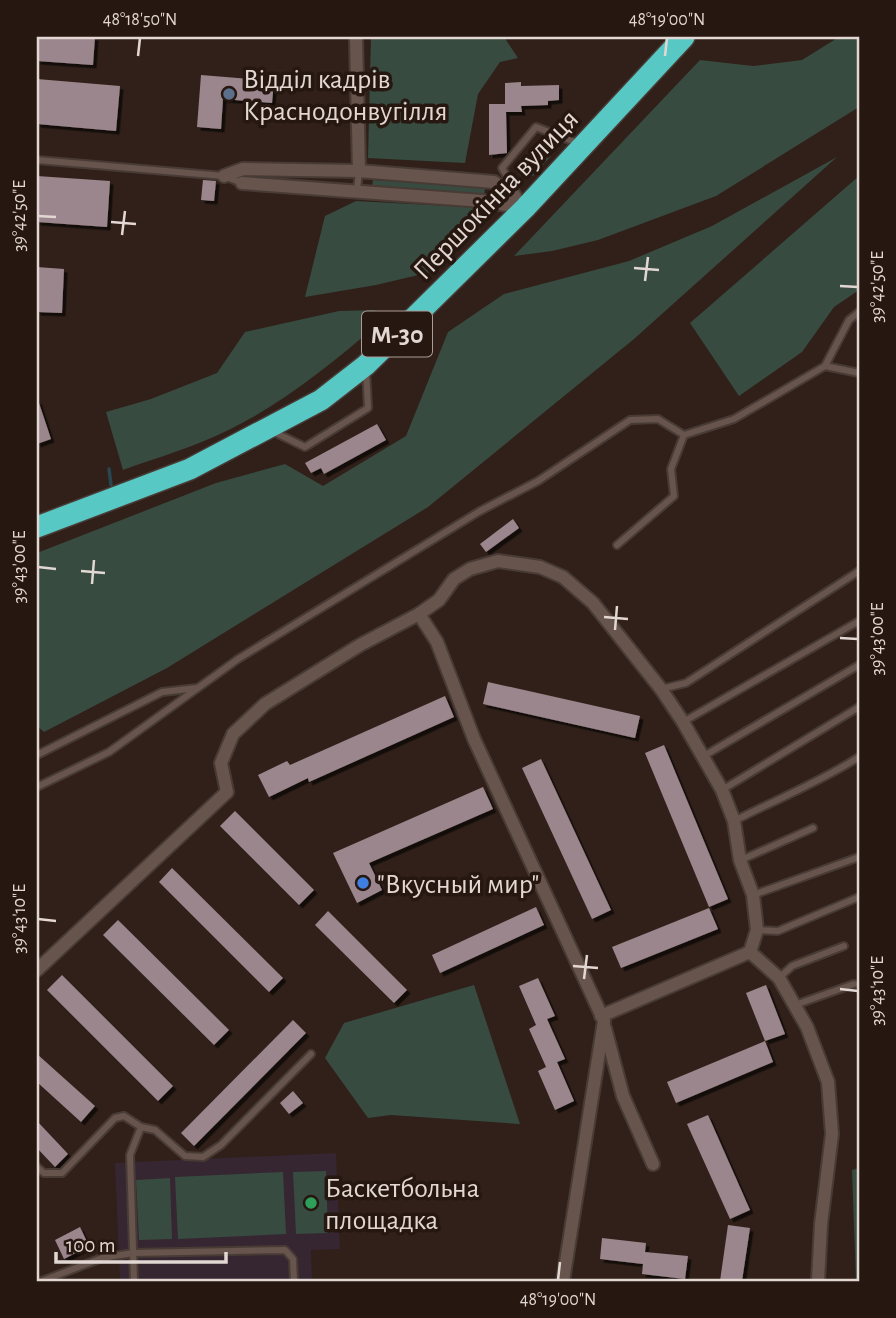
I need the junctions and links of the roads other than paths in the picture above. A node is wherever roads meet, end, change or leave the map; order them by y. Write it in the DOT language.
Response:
graph roads {
  1 [pos="356,37"];
  2 [pos="684,37"];
  3 [pos="582,145"];
  4 [pos="37,160"];
  5 [pos="359,171"];
  6 [pos="224,176"];
  7 [pos="242,183"];
  8 [pos="357,190"];
  9 [pos="525,208"];
  10 [pos="859,312"];
  11 [pos="366,365"];
  12 [pos="824,366"];
  13 [pos="859,373"];
  14 [pos="270,429"];
  15 [pos="684,435"];
  16 [pos="37,527"];
  17 [pos="617,545"];
  18 [pos="859,570"];
  19 [pos="419,614"];
  20 [pos="859,621"];
  21 [pos="859,664"];
  22 [pos="199,688"];
  23 [pos="662,690"];
  24 [pos="859,707"];
  25 [pos="683,722"];
  26 [pos="37,755"];
  27 [pos="702,757"];
  28 [pos="859,757"];
  29 [pos="37,786"];
  30 [pos="722,790"];
  31 [pos="734,821"];
  32 [pos="813,828"];
  33 [pos="859,857"];
  34 [pos="740,860"];
  35 [pos="753,895"];
  36 [pos="859,897"];
  37 [pos="757,930"];
  38 [pos="844,946"];
  39 [pos="750,952"];
  40 [pos="37,970"];
  41 [pos="779,978"];
  42 [pos="855,984"];
  43 [pos="794,1005"];
  44 [pos="602,1019"];
  45 [pos="311,1054"];
  46 [pos="141,1127"];
  47 [pos="653,1164"];
  48 [pos="37,1167"];
  49 [pos="133,1253"];
  50 [pos="42,1281"];
  51 [pos="134,1281"];
  52 [pos="294,1281"];
  53 [pos="563,1281"];
  54 [pos="818,1281"];
  1 -- 5 [label="street"];
  2 -- 3 [label="highway, Першокінна вулиця / М-30"];
  3 -- 9 [label="highway, Першокінна вулиця / М-30"];
  3 -- 9 [label="lane"];
  4 -- 6 [label="lane"];
  5 -- 6 [label="street"];
  5 -- 8 [label="lane"];
  5 -- 9 [label="street"];
  6 -- 7 [label="lane"];
  7 -- 8 [label="street"];
  8 -- 9 [label="street"];
  9 -- 11 [label="highway, Першокінна вулиця / М-30"];
  10 -- 12 [label="lane"];
  11 -- 14 [label="highway, Першокінна вулиця / М-30"];
  11 -- 14 [label="lane"];
  12 -- 13 [label="lane"];
  12 -- 15 [label="lane"];
  14 -- 16 [label="highway, Першокінна вулиця / М-30"];
  15 -- 17 [label="lane"];
  15 -- 22 [label="lane"];
  18 -- 23 [label="lane"];
  19 -- 23 [label="street"];
  19 -- 40 [label="street"];
  19 -- 44 [label="street"];
  20 -- 25 [label="lane"];
  21 -- 27 [label="lane"];
  22 -- 26 [label="lane"];
  22 -- 29 [label="lane"];
  23 -- 25 [label="street"];
  24 -- 30 [label="lane"];
  25 -- 27 [label="street"];
  27 -- 30 [label="street"];
  28 -- 31 [label="lane"];
  30 -- 31 [label="street"];
  31 -- 34 [label="street"];
  32 -- 34 [label="lane"];
  33 -- 35 [label="lane"];
  34 -- 35 [label="street"];
  35 -- 37 [label="street"];
  36 -- 37 [label="lane"];
  37 -- 39 [label="street"];
  38 -- 41 [label="lane"];
  39 -- 41 [label="street"];
  39 -- 44 [label="street"];
  41 -- 43 [label="street"];
  42 -- 43 [label="lane"];
  43 -- 54 [label="street"];
  44 -- 47 [label="street"];
  44 -- 53 [label="street"];
  45 -- 46 [label="lane"];
  46 -- 48 [label="lane"];
  46 -- 49 [label="lane"];
  49 -- 50 [label="lane"];
  49 -- 51 [label="lane"];
  49 -- 52 [label="lane"];
}
